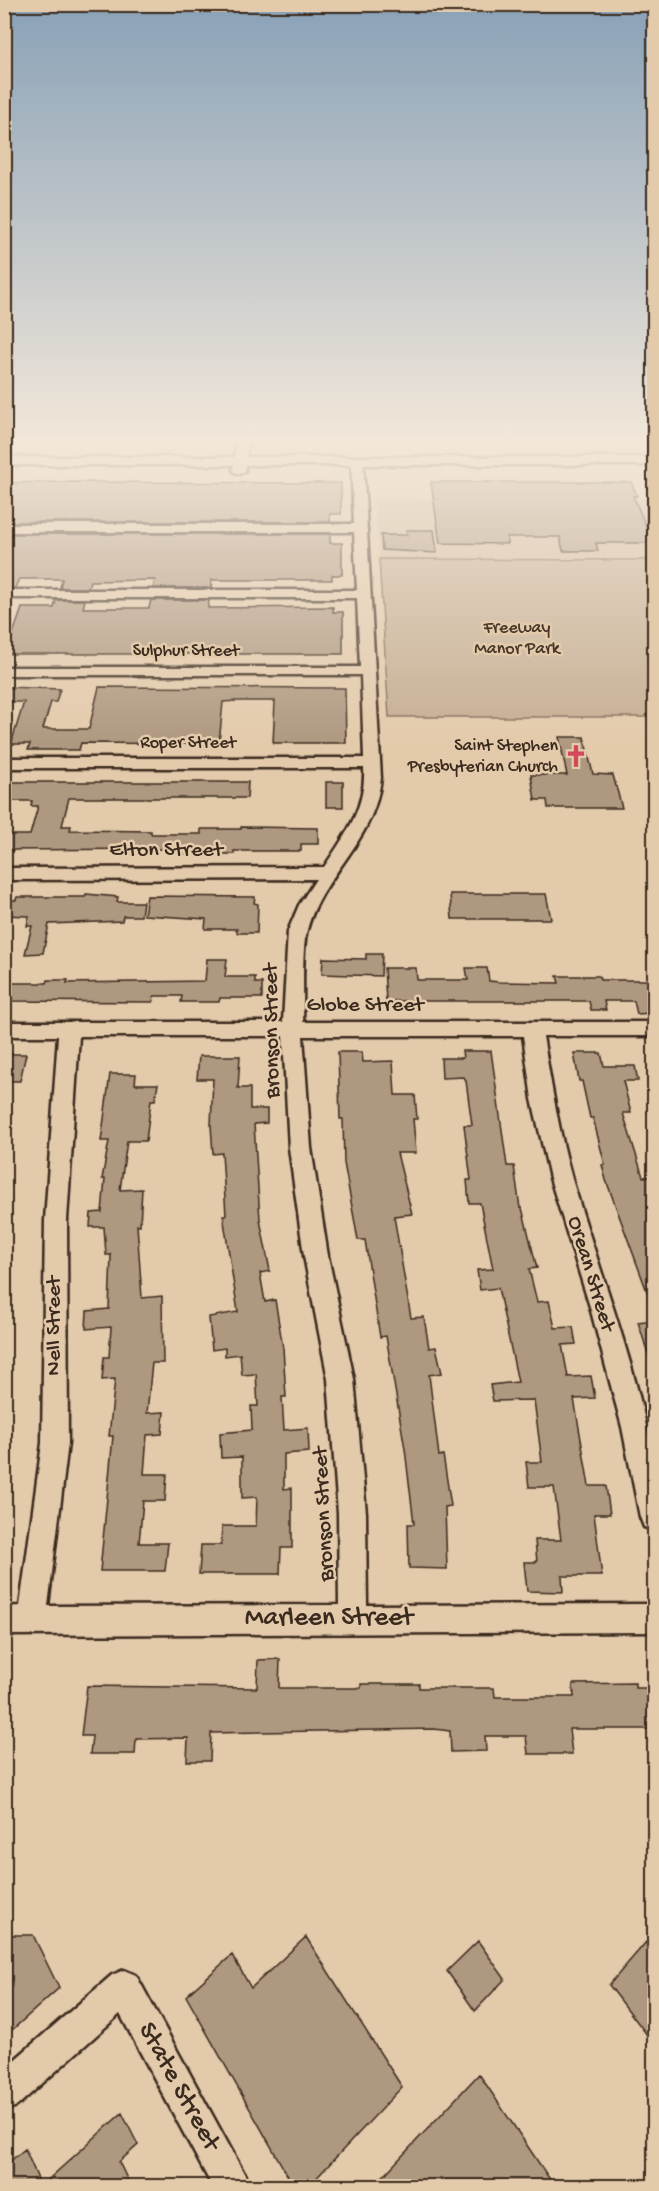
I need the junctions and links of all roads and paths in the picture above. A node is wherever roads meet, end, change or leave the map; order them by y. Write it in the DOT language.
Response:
graph roads {
  1 [pos="362,540"];
  2 [pos="4,594"];
  3 [pos="364,594"];
  4 [pos="4,671"];
  5 [pos="368,671"];
  6 [pos="372,762"];
  7 [pos="4,763"];
  8 [pos="328,873"];
  9 [pos="4,874"];
  10 [pos="4,1029"];
  11 [pos="69,1029"];
  12 [pos="654,1029"];
  13 [pos="293,1030"];
  14 [pos="532,1030"];
  15 [pos="654,1517"];
  16 [pos="353,1618"];
  17 [pos="654,1618"];
  18 [pos="18,1621"];
  19 [pos="4,2093"];
  20 [pos="232,2187"];
  1 -- 3 [label="street, Bronson Street"];
  2 -- 3 [label="street"];
  3 -- 5 [label="street, Bronson Street"];
  4 -- 5 [label="street, Sulphur Street"];
  5 -- 6 [label="street, Bronson Street"];
  6 -- 7 [label="street, Roper Street"];
  6 -- 8 [label="street, Bronson Street"];
  8 -- 9 [label="street, Elton Street"];
  8 -- 13 [label="street, Bronson Street"];
  10 -- 11 [label="street, Globe Street"];
  11 -- 13 [label="street, Globe Street"];
  11 -- 18 [label="street, Nell Street"];
  12 -- 14 [label="street, Globe Street"];
  13 -- 14 [label="street, Globe Street"];
  13 -- 16 [label="street, Bronson Street"];
  14 -- 15 [label="street, Orean Street"];
  16 -- 17 [label="street, Marleen Street"];
  16 -- 18 [label="street, Marleen Street"];
  19 -- 20 [label="street, State Street"];
}
